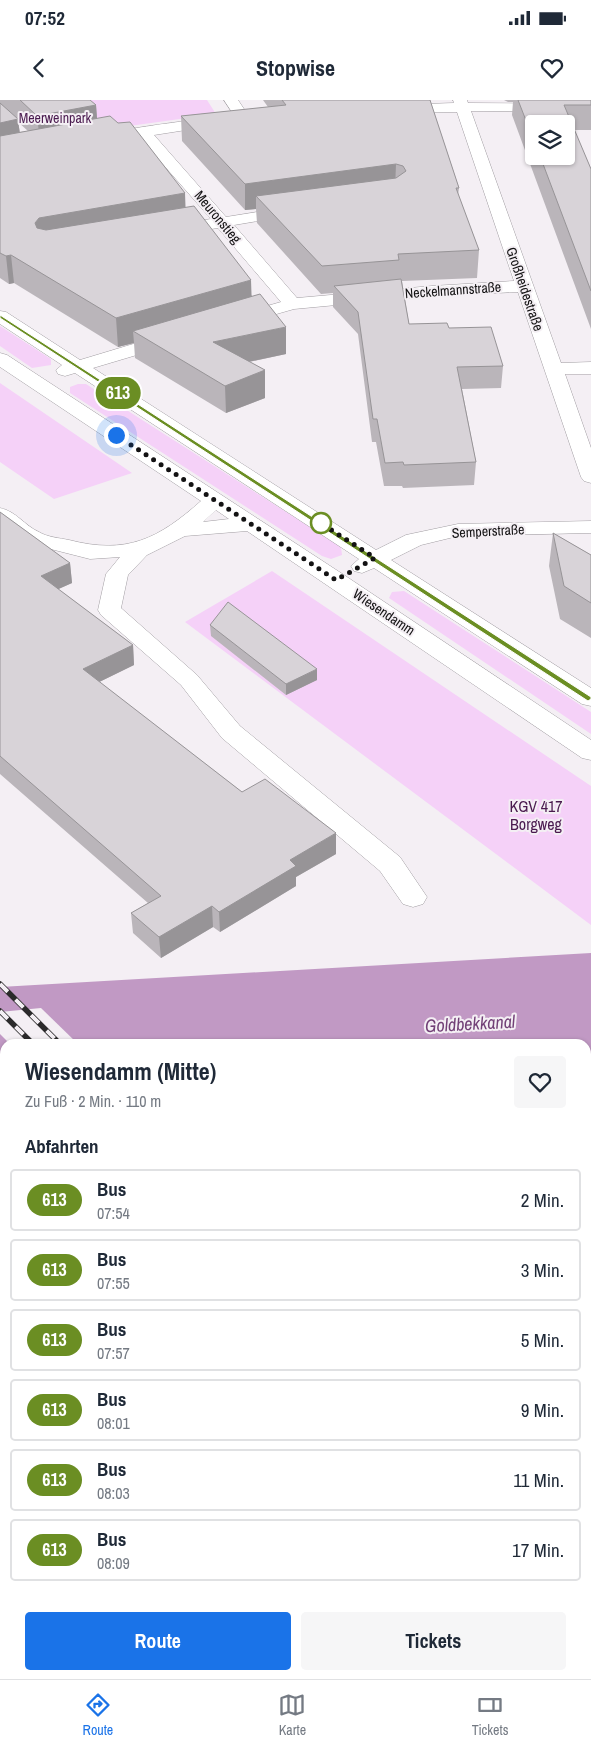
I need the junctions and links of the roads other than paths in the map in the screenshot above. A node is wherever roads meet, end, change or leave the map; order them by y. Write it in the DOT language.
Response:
graph roads {
  1 [pos="231,100"];
  2 [pos="461,104"];
  3 [pos="591,108"];
  4 [pos="376,110"];
  5 [pos="262,116"];
  6 [pos="243,118"];
  7 [pos="142,131"];
  8 [pos="84,140"];
  9 [pos="309,209"];
  10 [pos="221,221"];
  11 [pos="156,233"];
  12 [pos="525,286"];
  13 [pos="292,304"];
  14 [pos="0,316"];
  15 [pos="217,326"];
  16 [pos="188,334"];
  17 [pos="0,359"];
  18 [pos="77,366"];
  19 [pos="591,368"];
  20 [pos="552,369"];
  21 [pos="33,381"];
  22 [pos="591,477"];
  23 [pos="215,500"];
  24 [pos="0,514"];
  25 [pos="250,524"];
  26 [pos="591,527"];
  27 [pos="181,530"];
  28 [pos="139,550"];
  29 [pos="375,558"];
  30 [pos="336,580"];
  31 [pos="591,699"];
  32 [pos="591,752"];
  33 [pos="413,896"];
  1 -- 6 [label="street"];
  2 -- 3 [label="street"];
  2 -- 4 [label="street"];
  2 -- 12 [label="street, Großheidestraße"];
  5 -- 6 [label="street"];
  6 -- 7 [label="street"];
  7 -- 8 [label="street"];
  7 -- 10 [label="street, Meuronstieg"];
  9 -- 10 [label="street"];
  10 -- 11 [label="street"];
  10 -- 13 [label="street, Meuronstieg"];
  12 -- 13 [label="street, Neckelmannstraße"];
  12 -- 20 [label="street, Großheidestraße"];
  13 -- 15 [label="street, Neckelmannstraße"];
  14 -- 18 [label="street"];
  16 -- 18 [label="street"];
  17 -- 21 [label="street, Wiesendamm"];
  18 -- 21 [label="street"];
  18 -- 29 [label="street"];
  19 -- 20 [label="street"];
  20 -- 22 [label="street, Großheidestraße"];
  21 -- 23 [label="street, Wiesendamm"];
  23 -- 25 [label="street, Wiesendamm"];
  23 -- 27 [label="street"];
  24 -- 28 [label="street"];
  25 -- 27 [label="street"];
  25 -- 30 [label="street, Wiesendamm"];
  26 -- 29 [label="street, Semperstraße"];
  27 -- 28 [label="street"];
  28 -- 33 [label="street"];
  29 -- 30 [label="street, Semperstraße"];
  29 -- 31 [label="street"];
  30 -- 32 [label="street, Wiesendamm"];
}
